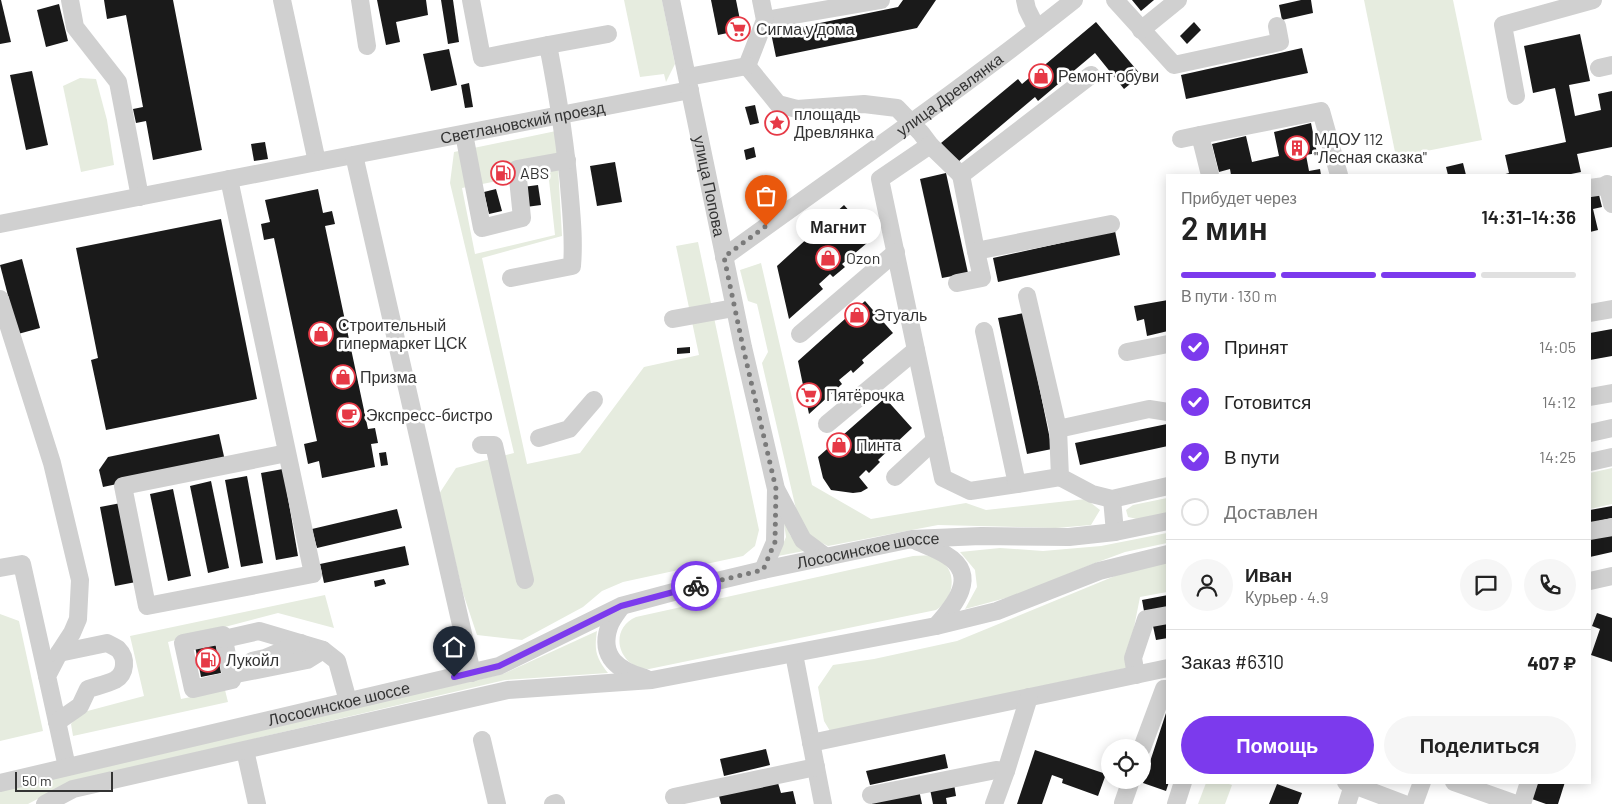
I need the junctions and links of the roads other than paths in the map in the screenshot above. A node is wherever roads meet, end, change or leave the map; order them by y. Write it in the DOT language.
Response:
graph roads {
  1 [pos="70,0"];
  2 [pos="282,0"];
  3 [pos="360,0"];
  4 [pos="471,0"];
  5 [pos="671,0"];
  6 [pos="761,0"];
  7 [pos="881,0"];
  8 [pos="1025,0"];
  9 [pos="1074,0"];
  10 [pos="1115,0"];
  11 [pos="1178,0"];
  12 [pos="1593,0"];
  13 [pos="765,20"];
  14 [pos="1277,26"];
  15 [pos="1038,29"];
  16 [pos="1141,30"];
  17 [pos="608,34"];
  18 [pos="548,45"];
  19 [pos="367,46"];
  20 [pos="748,66"];
  21 [pos="1091,75"];
  22 [pos="689,84"];
  23 [pos="1516,96"];
  24 [pos="561,115"];
  25 [pos="909,123"];
  26 [pos="464,134"];
  27 [pos="1200,135"];
  28 [pos="1181,139"];
  29 [pos="930,145"];
  30 [pos="354,155"];
  31 [pos="567,160"];
  32 [pos="317,162"];
  33 [pos="1210,174"];
  34 [pos="1339,174"];
  35 [pos="961,175"];
  36 [pos="229,179"];
  37 [pos="1610,184"];
  38 [pos="1591,188"];
  39 [pos="140,197"];
  40 [pos="1612,204"];
  41 [pos="0,224"];
  42 [pos="1110,224"];
  43 [pos="976,251"];
  44 [pos="896,252"];
  45 [pos="724,257"];
  46 [pos="511,278"];
  47 [pos="957,283"];
  48 [pos="1027,296"];
  49 [pos="0,299"];
  50 [pos="734,308"];
  51 [pos="1612,309"];
  52 [pos="1591,313"];
  53 [pos="673,319"];
  54 [pos="984,331"];
  55 [pos="800,334"];
  56 [pos="1166,344"];
  57 [pos="916,350"];
  58 [pos="1128,352"];
  59 [pos="1612,393"];
  60 [pos="1591,397"];
  61 [pos="594,400"];
  62 [pos="1166,412"];
  63 [pos="827,424"];
  64 [pos="1612,428"];
  65 [pos="1058,429"];
  66 [pos="1591,433"];
  67 [pos="539,438"];
  68 [pos="935,440"];
  69 [pos="481,445"];
  70 [pos="288,453"];
  71 [pos="1612,457"];
  72 [pos="1591,462"];
  73 [pos="895,477"];
  74 [pos="1060,477"];
  75 [pos="1017,484"];
  76 [pos="1166,486"];
  77 [pos="776,489"];
  78 [pos="1112,498"];
  79 [pos="1166,521"];
  80 [pos="1612,527"];
  81 [pos="1591,531"];
  82 [pos="1115,532"];
  83 [pos="912,539"];
  84 [pos="1166,554"];
  85 [pos="826,557"];
  86 [pos="0,568"];
  87 [pos="763,570"];
  88 [pos="1612,576"];
  89 [pos="525,580"];
  90 [pos="1591,581"];
  91 [pos="621,606"];
  92 [pos="1166,615"];
  93 [pos="936,626"];
  94 [pos="301,643"];
  95 [pos="323,650"];
  96 [pos="59,652"];
  97 [pos="794,654"];
  98 [pos="228,657"];
  99 [pos="1166,668"];
  100 [pos="472,673"];
  101 [pos="1136,675"];
  102 [pos="47,676"];
  103 [pos="652,680"];
  104 [pos="1166,685"];
  105 [pos="1029,697"];
  106 [pos="348,701"];
  107 [pos="57,722"];
  108 [pos="1145,739"];
  109 [pos="482,740"];
  110 [pos="811,743"];
  111 [pos="246,750"];
  112 [pos="67,766"];
  113 [pos="816,767"];
  114 [pos="1006,771"];
  115 [pos="0,782"];
  116 [pos="1182,784"];
  117 [pos="1351,784"];
  118 [pos="1354,784"];
  119 [pos="1421,784"];
  120 [pos="1460,784"];
  121 [pos="1528,784"];
  122 [pos="1128,789"];
  123 [pos="871,795"];
  124 [pos="674,797"];
  125 [pos="45,804"];
  126 [pos="257,804"];
  127 [pos="497,804"];
  128 [pos="823,804"];
  129 [pos="994,804"];
  130 [pos="1123,804"];
  131 [pos="1176,804"];
  132 [pos="1347,804"];
  133 [pos="1404,804"];
  134 [pos="1414,804"];
  135 [pos="1516,804"];
  136 [pos="1522,804"];
  1 -- 39 [label="street"];
  2 -- 32 [label="street"];
  3 -- 19 [label="street"];
  4 -- 18 [label="street"];
  5 -- 22 [label="street, улица Попова"];
  6 -- 13 [label="street"];
  7 -- 13 [label="street"];
  8 -- 15 [label="street"];
  9 -- 15 [label="street, улица Древлянка"];
  10 -- 16 [label="street"];
  11 -- 16 [label="street"];
  12 -- 23 [label="street"];
  13 -- 20 [label="street"];
  14 -- 16 [label="street"];
  15 -- 25 [label="street, улица Древлянка"];
  17 -- 18 [label="street"];
  18 -- 24 [label="street"];
  20 -- 22 [label="street, Светлановский проезд"];
  20 -- 25 [label="street"];
  21 -- 35 [label="street"];
  22 -- 24 [label="street, Светлановский проезд"];
  22 -- 45 [label="street, улица Попова"];
  24 -- 26 [label="street, Светлановский проезд"];
  24 -- 31 [label="street"];
  25 -- 29 [label="street"];
  25 -- 45 [label="street, улица Древлянка"];
  26 -- 30 [label="street, Светлановский проезд"];
  26 -- 31 [label="street"];
  27 -- 28 [label="street"];
  27 -- 33 [label="street"];
  27 -- 34 [label="street"];
  29 -- 35 [label="street"];
  29 -- 44 [label="street"];
  30 -- 32 [label="street, Светлановский проезд"];
  30 -- 100 [label="street"];
  31 -- 46 [label="street"];
  32 -- 36 [label="street, Светлановский проезд"];
  35 -- 43 [label="street"];
  36 -- 39 [label="street, Светлановский проезд"];
  36 -- 70 [label="street"];
  37 -- 38 [label="street"];
  37 -- 40 [label="street"];
  39 -- 41 [label="street, Светлановский проезд"];
  42 -- 43 [label="street"];
  43 -- 47 [label="street"];
  44 -- 55 [label="street"];
  44 -- 57 [label="street"];
  45 -- 50 [label="street, улица Попова"];
  48 -- 65 [label="street"];
  49 -- 96 [label="street"];
  50 -- 53 [label="street"];
  50 -- 77 [label="street, улица Попова"];
  51 -- 52 [label="street"];
  54 -- 75 [label="street"];
  56 -- 58 [label="street"];
  57 -- 63 [label="street"];
  57 -- 68 [label="street"];
  59 -- 60 [label="street"];
  61 -- 67 [label="street"];
  62 -- 65 [label="street"];
  64 -- 66 [label="street"];
  65 -- 74 [label="street"];
  68 -- 73 [label="street"];
  68 -- 75 [label="street"];
  69 -- 89 [label="street"];
  70 -- 70 [label="street"];
  71 -- 72 [label="street"];
  74 -- 75 [label="street"];
  74 -- 78 [label="street"];
  76 -- 78 [label="street"];
  77 -- 85 [label="street, улица Попова"];
  77 -- 87 [label="street, улица Попова"];
  78 -- 82 [label="street"];
  79 -- 82 [label="street, Лососинское шоссе"];
  80 -- 81 [label="street"];
  82 -- 83 [label="street, Лососинское шоссе"];
  83 -- 85 [label="street, Лососинское шоссе"];
  83 -- 93 [label="street"];
  84 -- 93 [label="street, Лососинское шоссе"];
  85 -- 87 [label="street, Лососинское шоссе"];
  86 -- 102 [label="street"];
  87 -- 91 [label="street, Лососинское шоссе"];
  88 -- 90 [label="street"];
  91 -- 100 [label="street, Лососинское шоссе"];
  91 -- 103 [label="street"];
  92 -- 101 [label="street"];
  93 -- 97 [label="street, Лососинское шоссе"];
  94 -- 95 [label="street"];
  94 -- 98 [label="street"];
  94 -- 98 [label="street"];
  95 -- 98 [label="street"];
  95 -- 106 [label="street"];
  96 -- 102 [label="street"];
  96 -- 107 [label="street"];
  97 -- 103 [label="street, Лососинское шоссе"];
  97 -- 110 [label="street"];
  99 -- 101 [label="street"];
  100 -- 106 [label="street, Лососинское шоссе"];
  101 -- 105 [label="street"];
  102 -- 107 [label="street"];
  103 -- 111 [label="street, Лососинское шоссе"];
  104 -- 108 [label="street"];
  105 -- 110 [label="street"];
  105 -- 114 [label="street"];
  106 -- 112 [label="street, Лососинское шоссе"];
  107 -- 112 [label="street"];
  109 -- 127 [label="street"];
  110 -- 113 [label="street"];
  111 -- 125 [label="street, Лососинское шоссе"];
  111 -- 126 [label="street"];
  112 -- 115 [label="street, Лососинское шоссе"];
  113 -- 124 [label="street"];
  113 -- 128 [label="street"];
  114 -- 123 [label="street"];
  114 -- 129 [label="street"];
  116 -- 131 [label="street"];
  117 -- 132 [label="street"];
  118 -- 133 [label="street"];
  119 -- 134 [label="street"];
  120 -- 135 [label="street"];
  121 -- 136 [label="street"];
  122 -- 130 [label="street"];
}
